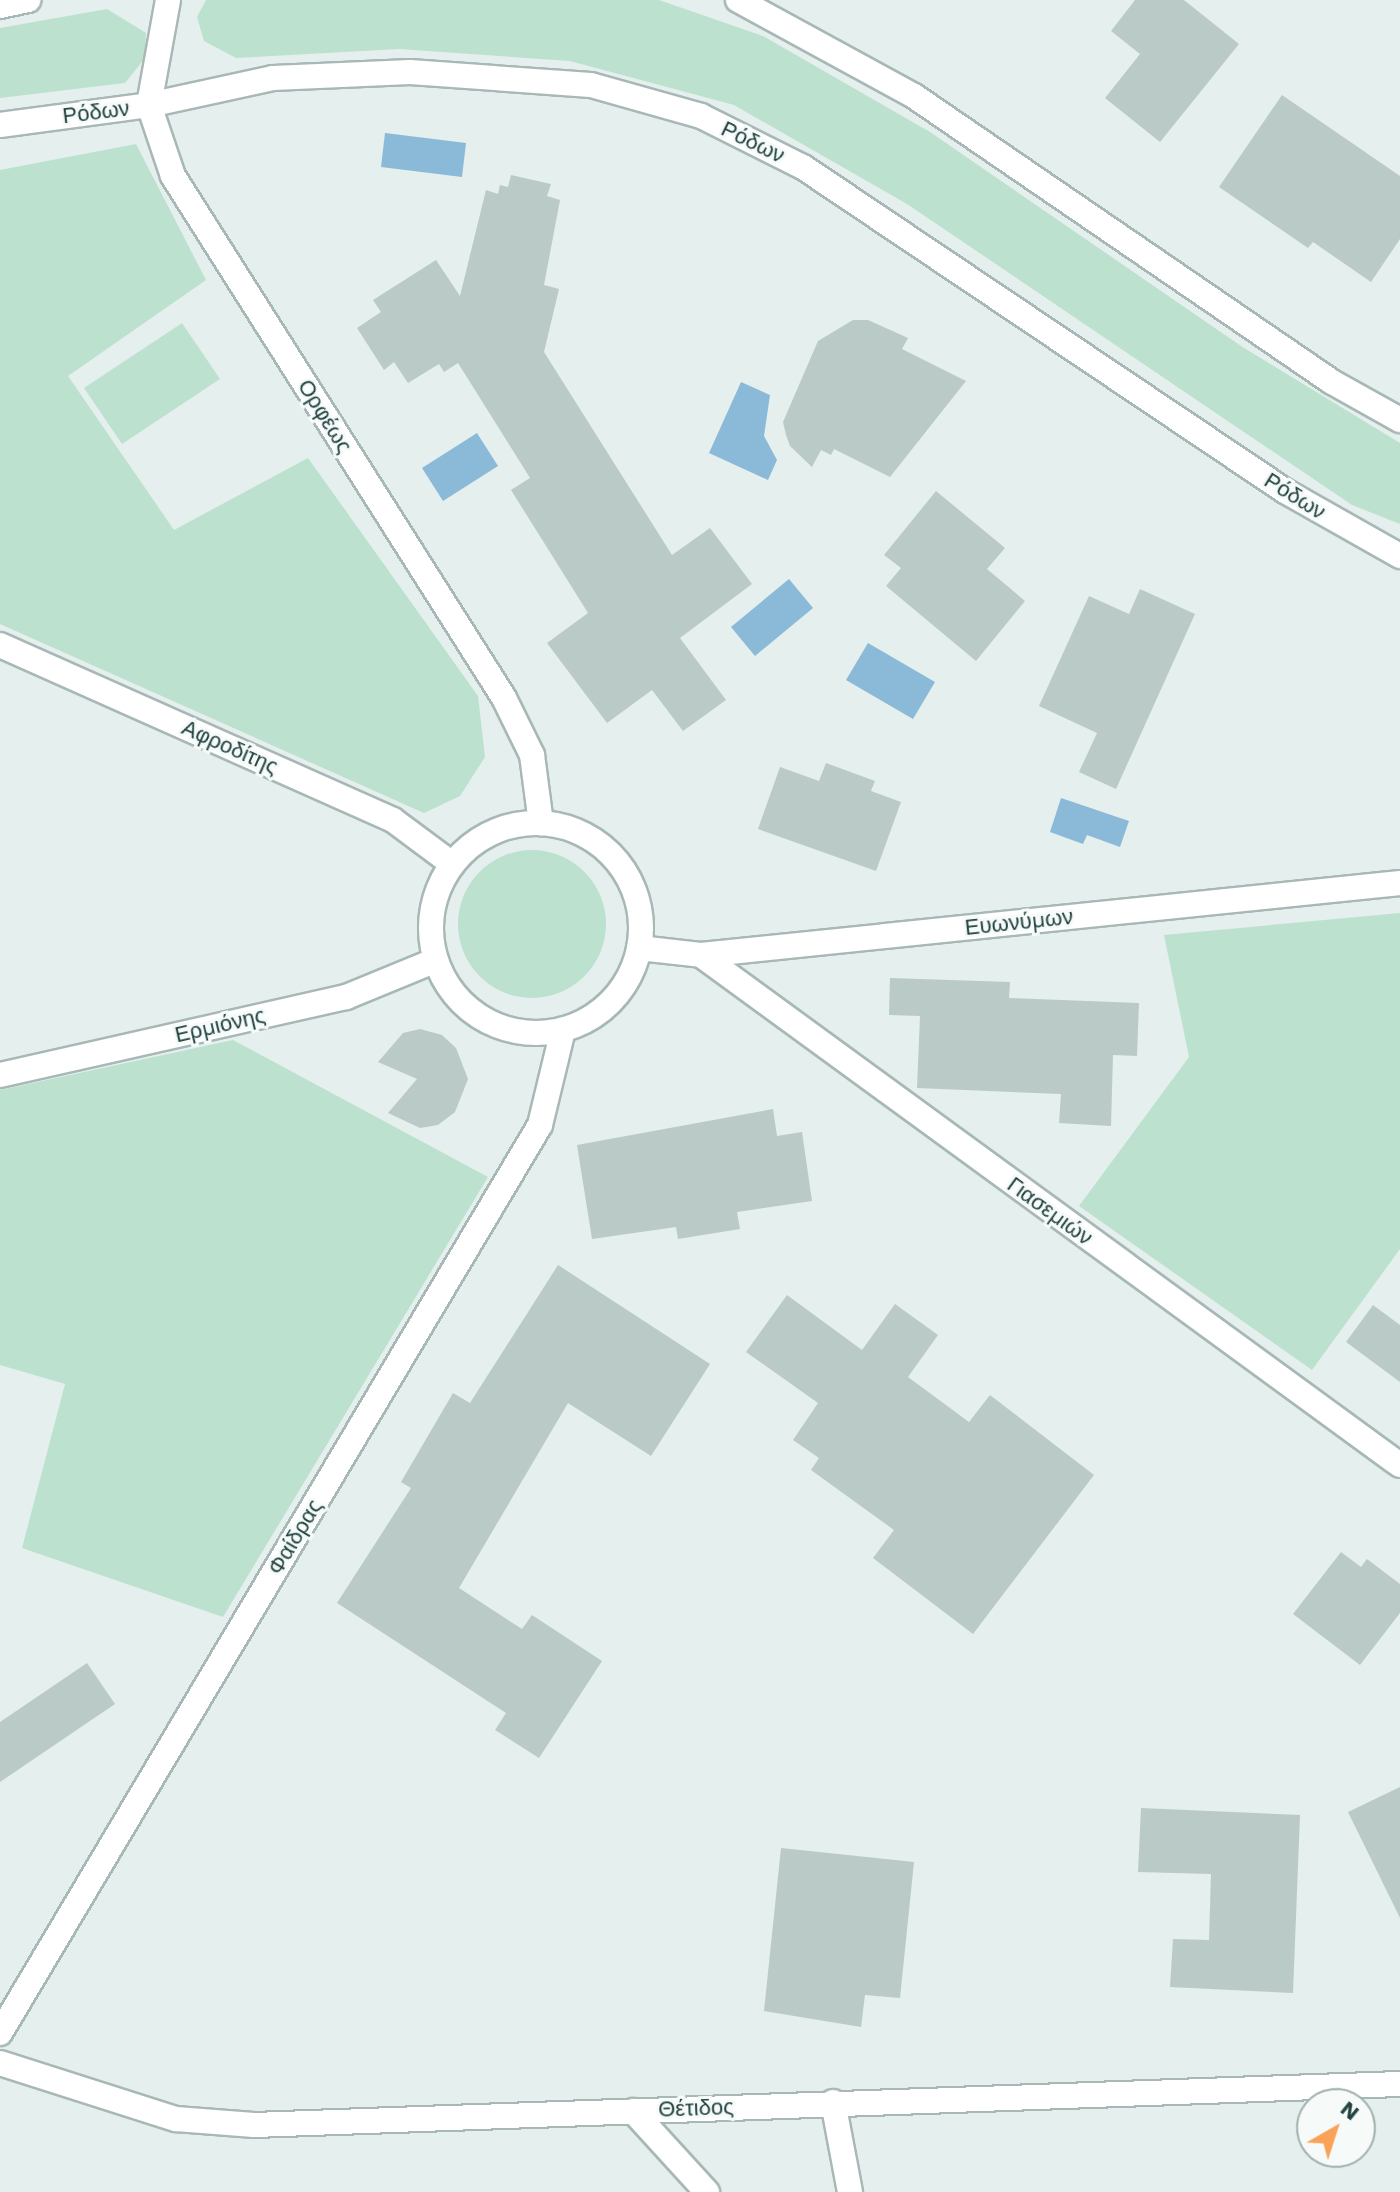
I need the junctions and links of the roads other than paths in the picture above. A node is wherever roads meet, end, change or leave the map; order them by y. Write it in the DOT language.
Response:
graph roads {
  1 [pos="28,0"];
  2 [pos="168,0"];
  3 [pos="738,0"];
  4 [pos="0,6"];
  5 [pos="149,105"];
  6 [pos="0,125"];
  7 [pos="1400,420"];
  8 [pos="1400,556"];
  9 [pos="0,645"];
  10 [pos="541,823"];
  11 [pos="452,864"];
  12 [pos="1400,883"];
  13 [pos="639,948"];
  14 [pos="701,955"];
  15 [pos="436,960"];
  16 [pos="563,1030"];
  17 [pos="0,1075"];
  18 [pos="1400,1465"];
  19 [pos="0,2033"];
  20 [pos="0,2063"];
  21 [pos="1400,2084"];
  22 [pos="833,2102"];
  23 [pos="633,2111"];
  24 [pos="707,2192"];
  25 [pos="850,2192"];
  1 -- 4 [label="street"];
  2 -- 5 [label="street, Ορφέως"];
  3 -- 7 [label="street"];
  5 -- 6 [label="street, Ρόδων"];
  5 -- 8 [label="street, Ρόδων"];
  5 -- 10 [label="street, Ορφέως"];
  9 -- 11 [label="street, Αφροδίτης"];
  10 -- 11 [label="street"];
  10 -- 13 [label="street"];
  11 -- 15 [label="street"];
  12 -- 14 [label="street, Ευωνύμων"];
  13 -- 14 [label="street, Ευωνύμων"];
  13 -- 16 [label="street"];
  14 -- 18 [label="street, Γιασεμιών"];
  15 -- 16 [label="street"];
  15 -- 17 [label="street, Ερμιόνης"];
  16 -- 19 [label="street, Φαίδρας"];
  20 -- 23 [label="street, Θέτιδος"];
  21 -- 22 [label="street, Θέτιδος"];
  22 -- 23 [label="street, Θέτιδος"];
  22 -- 25 [label="street"];
  23 -- 24 [label="street"];
}
